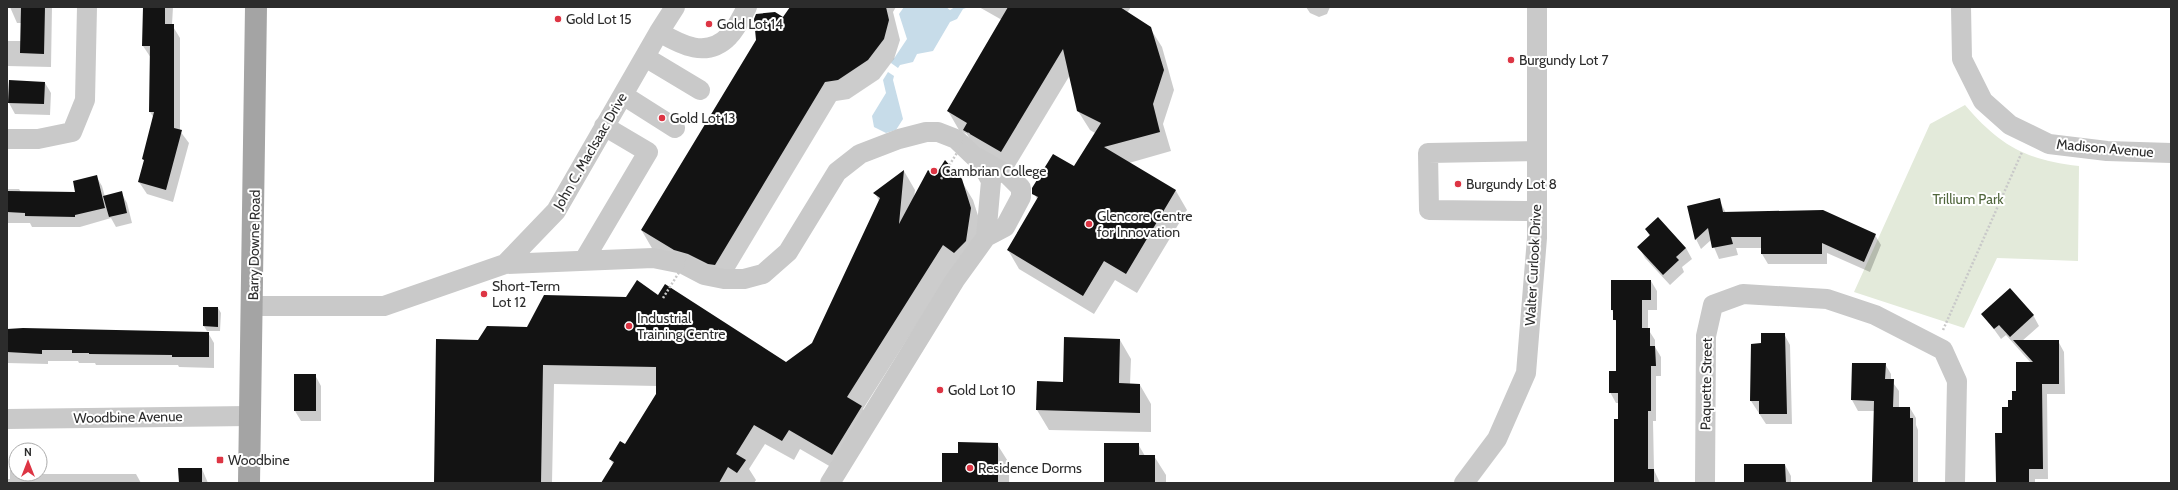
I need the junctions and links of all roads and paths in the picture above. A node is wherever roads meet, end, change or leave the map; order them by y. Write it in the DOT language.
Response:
graph roads {
  1 [pos="87,7"];
  2 [pos="256,7"];
  3 [pos="675,7"];
  4 [pos="748,7"];
  5 [pos="1537,7"];
  6 [pos="1961,7"];
  7 [pos="658,32"];
  8 [pos="644,57"];
  9 [pos="700,90"];
  10 [pos="623,94"];
  11 [pos="604,126"];
  12 [pos="675,128"];
  13 [pos="969,133"];
  14 [pos="2029,135"];
  15 [pos="7,139"];
  16 [pos="1537,152"];
  17 [pos="2171,153"];
  18 [pos="973,155"];
  19 [pos="940,179"];
  20 [pos="1537,211"];
  21 [pos="986,237"];
  22 [pos="688,258"];
  23 [pos="584,260"];
  24 [pos="506,264"];
  25 [pos="663,298"];
  26 [pos="253,306"];
  27 [pos="1936,346"];
  28 [pos="249,416"];
  29 [pos="7,419"];
  30 [pos="248,483"];
  31 [pos="830,483"];
  32 [pos="1464,483"];
  33 [pos="1705,483"];
  34 [pos="1955,483"];
  1 -- 15 [label="street"];
  2 -- 26 [label="main road, Barry Downe Road"];
  3 -- 7 [label="street, John C. MacIsaac Drive"];
  4 -- 7 [label="street"];
  5 -- 16 [label="street, Walter Curlook Drive"];
  6 -- 14 [label="street, Madison Avenue"];
  7 -- 8 [label="street, John C. MacIsaac Drive"];
  8 -- 9 [label="street"];
  8 -- 10 [label="street, John C. MacIsaac Drive"];
  10 -- 11 [label="street, John C. MacIsaac Drive"];
  10 -- 12 [label="street"];
  11 -- 23 [label="street"];
  11 -- 24 [label="street, John C. MacIsaac Drive"];
  13 -- 19 [label="path, bridge"];
  14 -- 17 [label="street, Madison Avenue"];
  14 -- 27 [label="path"];
  16 -- 20 [label="street, Walter Curlook Drive"];
  16 -- 20 [label="street"];
  18 -- 21 [label="street"];
  18 -- 21 [label="street"];
  18 -- 23 [label="street"];
  20 -- 32 [label="street, Walter Curlook Drive"];
  21 -- 31 [label="street"];
  22 -- 25 [label="path, bridge"];
  23 -- 24 [label="street"];
  24 -- 26 [label="street, John C. MacIsaac Drive"];
  26 -- 28 [label="main road, Barry Downe Road"];
  27 -- 33 [label="street, Paquette Street"];
  27 -- 34 [label="street, Paquette Street"];
  28 -- 29 [label="street, Woodbine Avenue"];
  28 -- 30 [label="main road, Barry Downe Road"];
}
